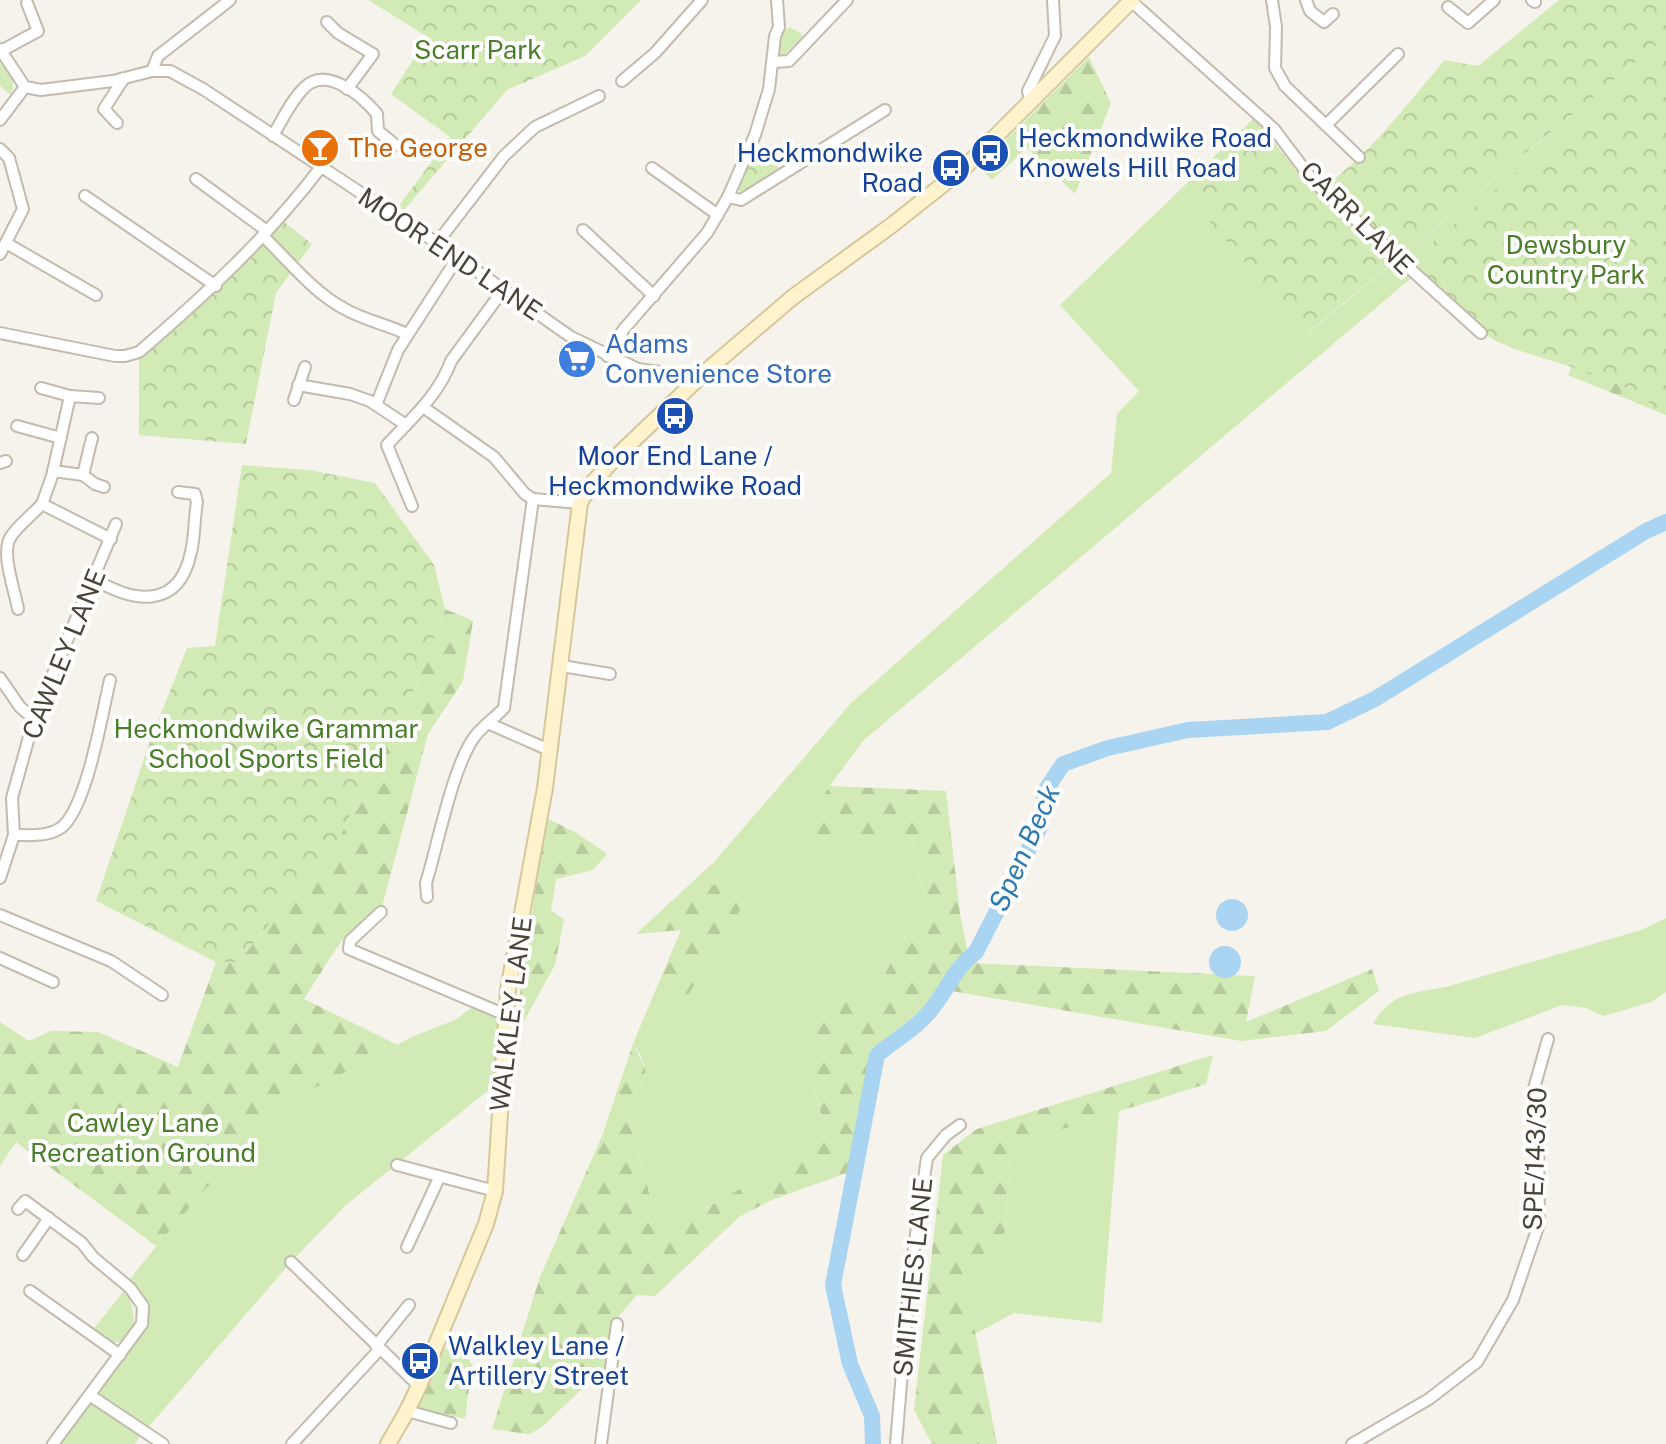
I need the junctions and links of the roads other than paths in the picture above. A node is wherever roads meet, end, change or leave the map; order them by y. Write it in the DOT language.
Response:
graph roads {
  1 [pos="230,0"];
  2 [pos="702,0"];
  3 [pos="777,0"];
  4 [pos="847,0"];
  5 [pos="1053,0"];
  6 [pos="1132,0"];
  7 [pos="1272,0"];
  8 [pos="1306,0"];
  9 [pos="1494,0"];
  10 [pos="27,3"];
  11 [pos="1448,7"];
  12 [pos="1333,14"];
  13 [pos="327,22"];
  14 [pos="1,50"];
  15 [pos="1398,54"];
  16 [pos="774,62"];
  17 [pos="152,71"];
  18 [pos="124,78"];
  19 [pos="622,81"];
  20 [pos="25,87"];
  21 [pos="347,89"];
  22 [pos="599,96"];
  23 [pos="1031,104"];
  24 [pos="885,110"];
  25 [pos="0,120"];
  26 [pos="117,123"];
  27 [pos="1326,125"];
  28 [pos="273,136"];
  29 [pos="0,149"];
  30 [pos="387,154"];
  31 [pos="1359,157"];
  32 [pos="321,167"];
  33 [pos="652,168"];
  34 [pos="196,179"];
  35 [pos="85,196"];
  36 [pos="728,197"];
  37 [pos="718,215"];
  38 [pos="583,230"];
  39 [pos="265,234"];
  40 [pos="6,243"];
  41 [pos="437,243"];
  42 [pos="0,254"];
  43 [pos="458,257"];
  44 [pos="216,286"];
  45 [pos="503,290"];
  46 [pos="96,295"];
  47 [pos="654,296"];
  48 [pos="0,333"];
  49 [pos="1481,333"];
  50 [pos="407,334"];
  51 [pos="607,356"];
  52 [pos="305,367"];
  53 [pos="704,373"];
  54 [pos="298,385"];
  55 [pos="41,388"];
  56 [pos="70,396"];
  57 [pos="99,398"];
  58 [pos="294,400"];
  59 [pos="376,405"];
  60 [pos="423,407"];
  61 [pos="406,425"];
  62 [pos="17,426"];
  63 [pos="61,438"];
  64 [pos="92,438"];
  65 [pos="53,471"];
  66 [pos="83,475"];
  67 [pos="104,487"];
  68 [pos="178,492"];
  69 [pos="533,499"];
  70 [pos="580,503"];
  71 [pos="42,504"];
  72 [pos="412,506"];
  73 [pos="116,524"];
  74 [pos="5,535"];
  75 [pos="111,539"];
  76 [pos="94,579"];
  77 [pos="18,609"];
  78 [pos="562,666"];
  79 [pos="610,674"];
  80 [pos="0,678"];
  81 [pos="110,680"];
  82 [pos="34,719"];
  83 [pos="490,724"];
  84 [pos="549,750"];
  85 [pos="6,797"];
  86 [pos="14,835"];
  87 [pos="0,878"];
  88 [pos="427,897"];
  89 [pos="381,912"];
  90 [pos="0,915"];
  91 [pos="0,958"];
  92 [pos="53,982"];
  93 [pos="162,995"];
  94 [pos="506,1017"];
  95 [pos="1548,1039"];
  96 [pos="960,1125"];
  97 [pos="397,1165"];
  98 [pos="439,1178"];
  99 [pos="495,1191"];
  100 [pos="18,1209"];
  101 [pos="49,1218"];
  102 [pos="407,1247"];
  103 [pos="23,1255"];
  104 [pos="291,1262"];
  105 [pos="30,1291"];
  106 [pos="409,1305"];
  107 [pos="617,1324"];
  108 [pos="378,1348"];
  109 [pos="120,1355"];
  110 [pos="419,1386"];
  111 [pos="91,1396"];
  112 [pos="407,1411"];
  113 [pos="451,1423"];
  114 [pos="53,1444"];
  115 [pos="163,1444"];
  116 [pos="292,1444"];
  117 [pos="388,1444"];
  118 [pos="601,1444"];
  119 [pos="896,1444"];
  120 [pos="1352,1444"];
  1 -- 17 [label="street"];
  2 -- 19 [label="street"];
  3 -- 16 [label="street"];
  4 -- 16 [label="street"];
  5 -- 23 [label="street"];
  6 -- 23 [label="main road"];
  6 -- 49 [label="street, CARR LANE"];
  7 -- 27 [label="street"];
  8 -- 12 [label="street"];
  9 -- 11 [label="street"];
  10 -- 14 [label="street"];
  13 -- 21 [label="street"];
  14 -- 20 [label="street"];
  15 -- 27 [label="street"];
  16 -- 36 [label="street"];
  17 -- 18 [label="street, MOOR END LANE"];
  17 -- 28 [label="street, MOOR END LANE"];
  18 -- 20 [label="street, MOOR END LANE"];
  18 -- 26 [label="street"];
  20 -- 25 [label="street"];
  21 -- 28 [label="street"];
  21 -- 30 [label="street"];
  22 -- 41 [label="street"];
  23 -- 53 [label="main road"];
  24 -- 36 [label="street"];
  27 -- 31 [label="street"];
  28 -- 32 [label="street, MOOR END LANE"];
  29 -- 40 [label="street"];
  32 -- 39 [label="street"];
  32 -- 41 [label="street, MOOR END LANE"];
  33 -- 37 [label="street"];
  34 -- 39 [label="street"];
  35 -- 44 [label="street"];
  36 -- 37 [label="street"];
  37 -- 47 [label="street"];
  38 -- 47 [label="street"];
  39 -- 44 [label="street"];
  39 -- 50 [label="street"];
  40 -- 42 [label="street"];
  40 -- 46 [label="street"];
  41 -- 43 [label="street, MOOR END LANE"];
  43 -- 45 [label="street, MOOR END LANE"];
  43 -- 50 [label="street"];
  44 -- 48 [label="street"];
  45 -- 51 [label="street, MOOR END LANE"];
  45 -- 60 [label="street"];
  47 -- 51 [label="street"];
  50 -- 59 [label="street"];
  51 -- 53 [label="street, MOOR END LANE"];
  52 -- 54 [label="street"];
  53 -- 70 [label="main road"];
  54 -- 58 [label="street"];
  54 -- 59 [label="street"];
  55 -- 56 [label="street"];
  56 -- 57 [label="street"];
  56 -- 63 [label="street"];
  59 -- 61 [label="street"];
  60 -- 61 [label="street"];
  60 -- 69 [label="street"];
  61 -- 72 [label="street"];
  62 -- 63 [label="street"];
  63 -- 65 [label="street"];
  64 -- 66 [label="street"];
  65 -- 66 [label="street"];
  65 -- 71 [label="street"];
  66 -- 67 [label="street"];
  68 -- 76 [label="street"];
  69 -- 70 [label="street"];
  69 -- 83 [label="street"];
  70 -- 78 [label="main road, WALKLEY LANE"];
  71 -- 74 [label="street"];
  71 -- 75 [label="street"];
  73 -- 75 [label="street, CAWLEY LANE"];
  74 -- 77 [label="street"];
  75 -- 76 [label="street, CAWLEY LANE"];
  76 -- 82 [label="street, CAWLEY LANE"];
  78 -- 79 [label="street"];
  78 -- 84 [label="main road, WALKLEY LANE"];
  80 -- 82 [label="street"];
  81 -- 86 [label="street"];
  82 -- 85 [label="street, CAWLEY LANE"];
  83 -- 84 [label="street"];
  83 -- 88 [label="street"];
  84 -- 94 [label="main road, WALKLEY LANE"];
  85 -- 86 [label="street, CAWLEY LANE"];
  86 -- 87 [label="street, CAWLEY LANE"];
  89 -- 94 [label="street"];
  90 -- 93 [label="street"];
  91 -- 92 [label="street"];
  94 -- 99 [label="main road, WALKLEY LANE"];
  95 -- 120 [label="street, SPE/143/30"];
  96 -- 119 [label="street, SMITHIES LANE"];
  97 -- 98 [label="street"];
  98 -- 99 [label="street"];
  98 -- 102 [label="street"];
  99 -- 110 [label="main road, WALKLEY LANE"];
  100 -- 101 [label="street"];
  101 -- 103 [label="street"];
  101 -- 109 [label="street"];
  104 -- 108 [label="street"];
  105 -- 109 [label="street"];
  106 -- 108 [label="street"];
  107 -- 118 [label="street"];
  108 -- 110 [label="street"];
  108 -- 116 [label="street"];
  109 -- 111 [label="street"];
  110 -- 112 [label="main road, WALKLEY LANE"];
  111 -- 114 [label="street"];
  111 -- 115 [label="street"];
  112 -- 113 [label="street"];
  112 -- 117 [label="main road, WALKLEY LANE"];
}
